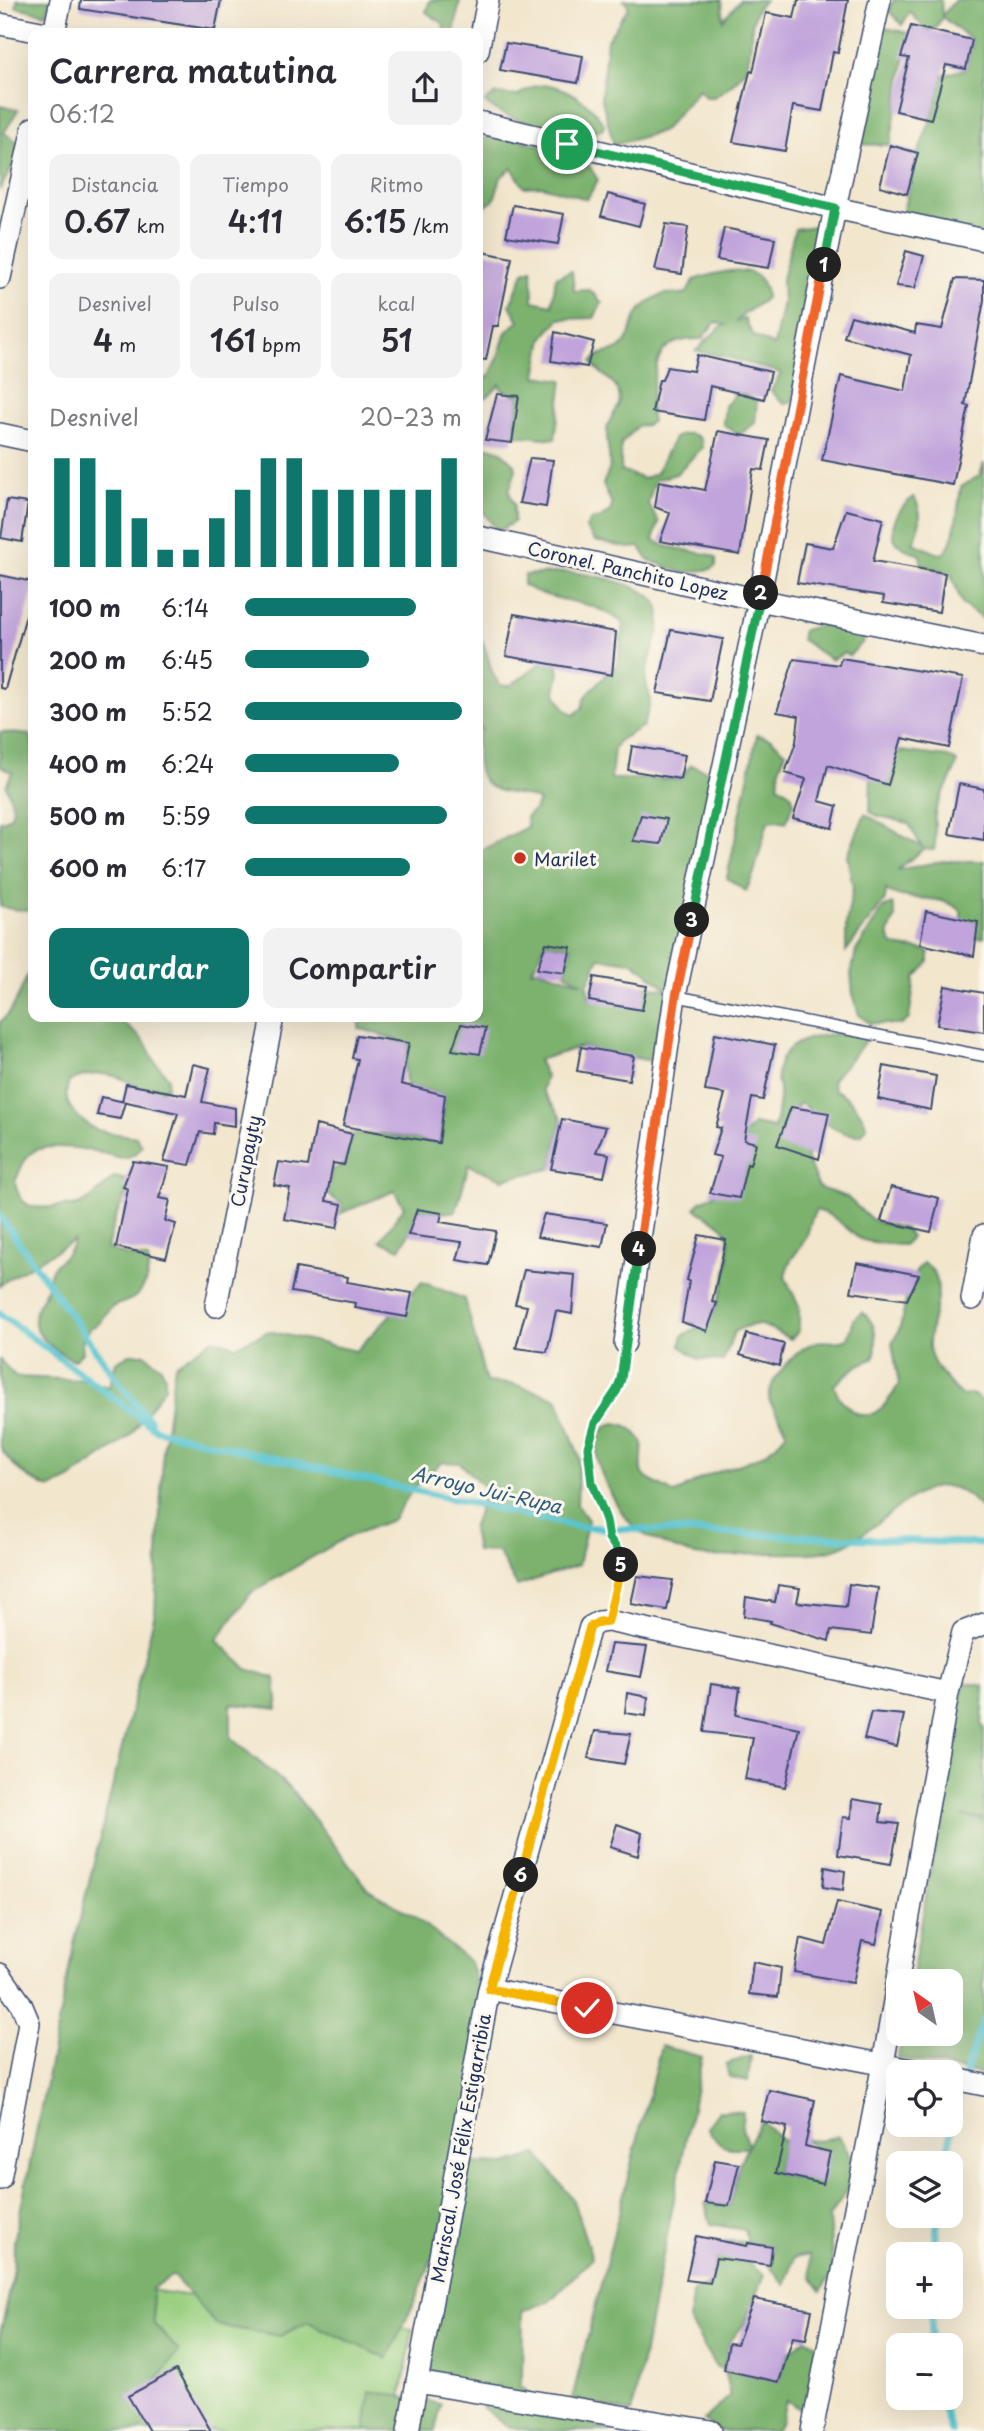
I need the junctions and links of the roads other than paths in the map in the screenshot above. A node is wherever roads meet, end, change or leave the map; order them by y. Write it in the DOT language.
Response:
graph roads {
  1 [pos="61,0"];
  2 [pos="488,0"];
  3 [pos="880,0"];
  4 [pos="0,23"];
  5 [pos="55,28"];
  6 [pos="483,28"];
  7 [pos="28,29"];
  8 [pos="483,123"];
  9 [pos="28,151"];
  10 [pos="835,208"];
  11 [pos="984,240"];
  12 [pos="0,278"];
  13 [pos="0,434"];
  14 [pos="28,440"];
  15 [pos="483,538"];
  16 [pos="760,600"];
  17 [pos="984,646"];
  18 [pos="676,996"];
  19 [pos="272,1022"];
  20 [pos="984,1056"];
  21 [pos="984,1235"];
  22 [pos="972,1299"];
  23 [pos="216,1306"];
  24 [pos="625,1343"];
  25 [pos="984,1624"];
  26 [pos="948,1693"];
  27 [pos="0,1974"];
  28 [pos="489,1989"];
  29 [pos="883,2064"];
  30 [pos="886,2065"];
  31 [pos="963,2081"];
  32 [pos="984,2085"];
  33 [pos="0,2179"];
  34 [pos="417,2382"];
  35 [pos="408,2431"];
  36 [pos="711,2431"];
  37 [pos="812,2431"];
  1 -- 5 [label="street"];
  2 -- 6 [label="street"];
  3 -- 10 [label="street"];
  4 -- 7 [label="street"];
  8 -- 10 [label="street"];
  9 -- 12 [label="street"];
  10 -- 11 [label="street"];
  10 -- 16 [label="street"];
  13 -- 14 [label="street"];
  15 -- 16 [label="street, Coronel. Panchito Lopez"];
  16 -- 17 [label="street, Coronel. Panchito Lopez"];
  16 -- 18 [label="street"];
  18 -- 20 [label="lane"];
  18 -- 24 [label="street"];
  19 -- 23 [label="street, Curupayty"];
  21 -- 22 [label="street"];
  25 -- 26 [label="street"];
  26 -- 28 [label="street, Mariscal. José Félix Estigarribia"];
  26 -- 29 [label="street"];
  27 -- 33 [label="street"];
  28 -- 29 [label="street"];
  28 -- 34 [label="street, Mariscal. José Félix Estigarribia"];
  29 -- 30 [label="street"];
  29 -- 37 [label="street"];
  31 -- 32 [label="street"];
  34 -- 35 [label="street, Mariscal. José Félix Estigarribia"];
  34 -- 36 [label="street"];
}
